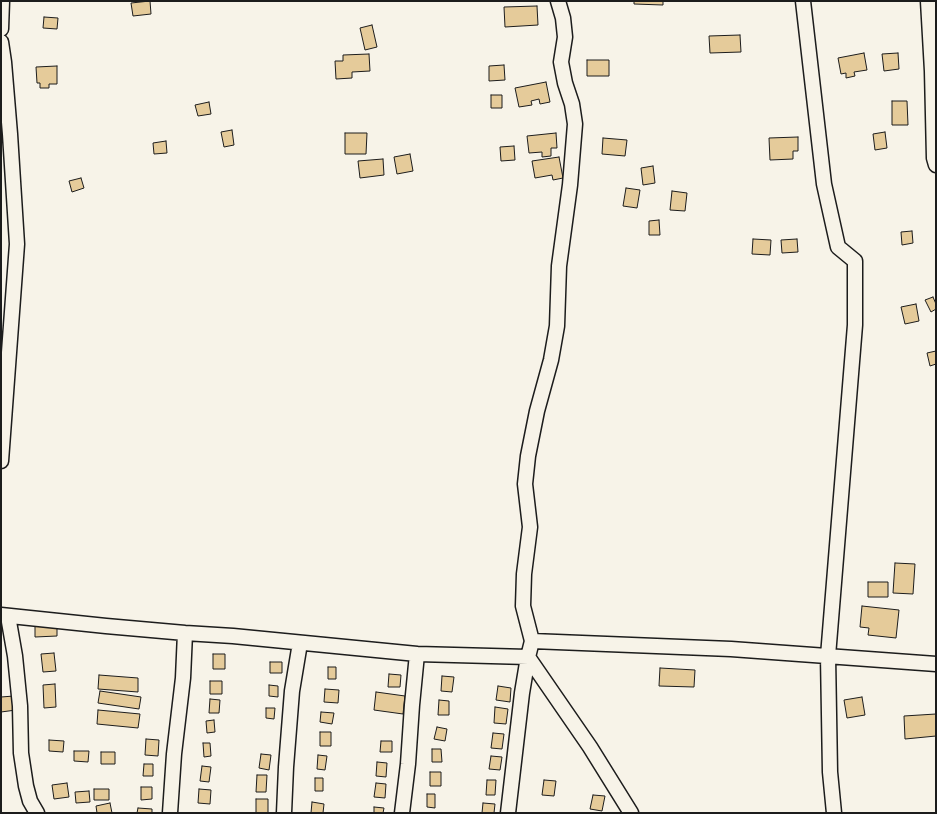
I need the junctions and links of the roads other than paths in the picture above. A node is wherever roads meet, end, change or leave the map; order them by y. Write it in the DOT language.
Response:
graph roads {
  1 [pos="3,1"];
  2 [pos="558,1"];
  3 [pos="803,1"];
  4 [pos="928,1"];
  5 [pos="1,29"];
  6 [pos="1,42"];
  7 [pos="936,165"];
  8 [pos="8,205"];
  9 [pos="1,461"];
  10 [pos="4,615"];
  11 [pos="185,633"];
  12 [pos="532,641"];
  13 [pos="300,643"];
  14 [pos="417,654"];
  15 [pos="828,656"];
  16 [pos="528,657"];
  17 [pos="936,664"];
  18 [pos="37,813"];
  19 [pos="170,813"];
  20 [pos="284,813"];
  21 [pos="402,813"];
  22 [pos="508,813"];
  23 [pos="631,813"];
  24 [pos="834,813"];
  1 -- 5 [label="street"];
  2 -- 12 [label="street"];
  3 -- 15 [label="street"];
  4 -- 7 [label="street"];
  6 -- 8 [label="street"];
  8 -- 9 [label="street"];
  10 -- 11 [label="street"];
  10 -- 18 [label="street"];
  11 -- 13 [label="street"];
  11 -- 19 [label="street"];
  12 -- 15 [label="street"];
  12 -- 16 [label="street"];
  13 -- 14 [label="street"];
  13 -- 20 [label="street"];
  14 -- 16 [label="street"];
  14 -- 21 [label="street"];
  15 -- 17 [label="street"];
  15 -- 24 [label="street"];
  16 -- 22 [label="street"];
  16 -- 23 [label="street"];
}
